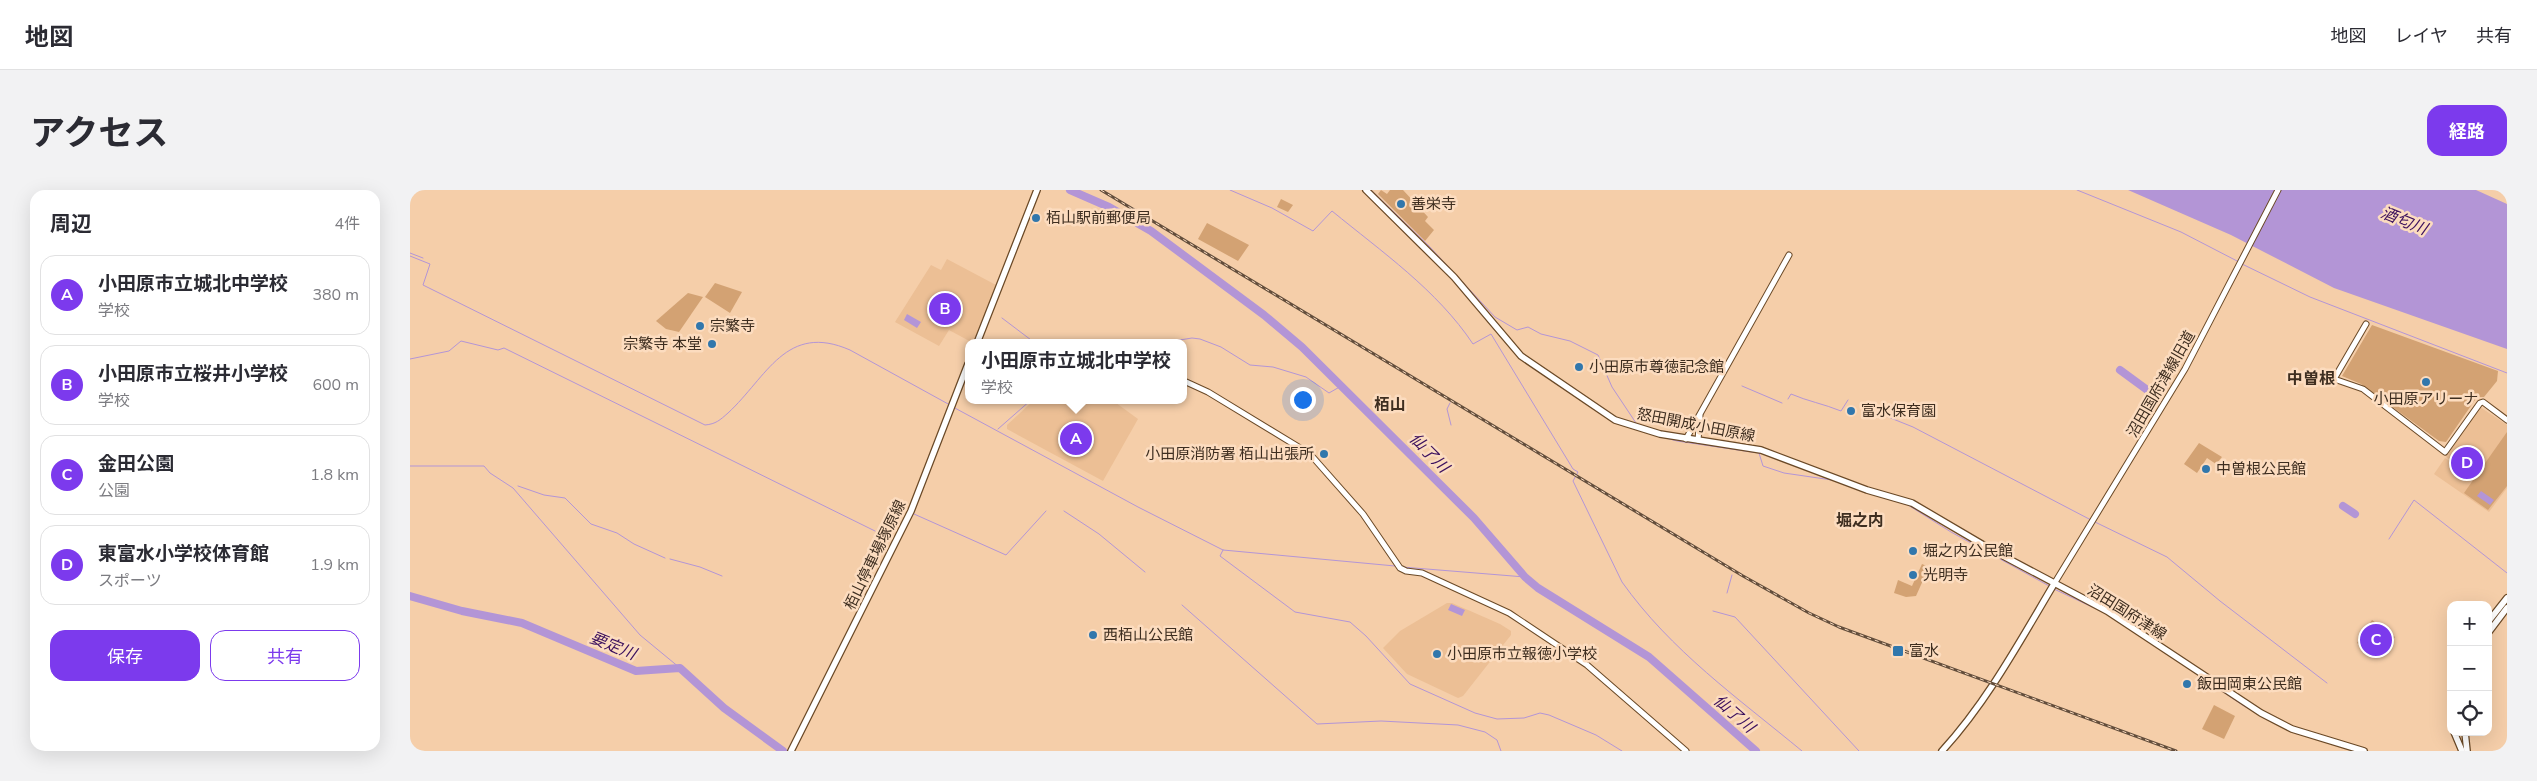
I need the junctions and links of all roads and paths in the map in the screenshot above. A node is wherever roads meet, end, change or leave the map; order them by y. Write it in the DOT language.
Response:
graph roads {
  1 [pos="1037,190"];
  2 [pos="1366,190"];
  3 [pos="2278,190"];
  4 [pos="1788,255"];
  5 [pos="2366,324"];
  6 [pos="979,339"];
  7 [pos="965,372"];
  8 [pos="1187,382"];
  9 [pos="1700,412"];
  10 [pos="2507,420"];
  11 [pos="1686,439"];
  12 [pos="1698,440"];
  13 [pos="2054,584"];
  14 [pos="2507,598"];
  15 [pos="2507,608"];
  16 [pos="2492,617"];
  17 [pos="2492,628"];
  18 [pos="2456,736"];
  19 [pos="2465,736"];
  20 [pos="792,750"];
  21 [pos="1686,751"];
  22 [pos="1942,751"];
  23 [pos="2364,751"];
  24 [pos="2462,751"];
  25 [pos="2467,751"];
  1 -- 6 [label="main road"];
  2 -- 11 [label="main road, 怒田開成小田原線"];
  3 -- 13 [label="street, 沼田国府津線旧道"];
  4 -- 9 [label="street"];
  5 -- 10 [label="street"];
  7 -- 20 [label="main road, 栢山停車場塚原線"];
  8 -- 21 [label="street"];
  9 -- 11 [label="street"];
  9 -- 12 [label="street"];
  11 -- 12 [label="main road, 怒田開成小田原線"];
  12 -- 13 [label="main road, 怒田開成小田原線"];
  13 -- 22 [label="main road"];
  13 -- 23 [label="main road, 沼田国府津線"];
  14 -- 16 [label="main road"];
  15 -- 17 [label="main road"];
  18 -- 24 [label="main road"];
  19 -- 25 [label="main road"];
}
